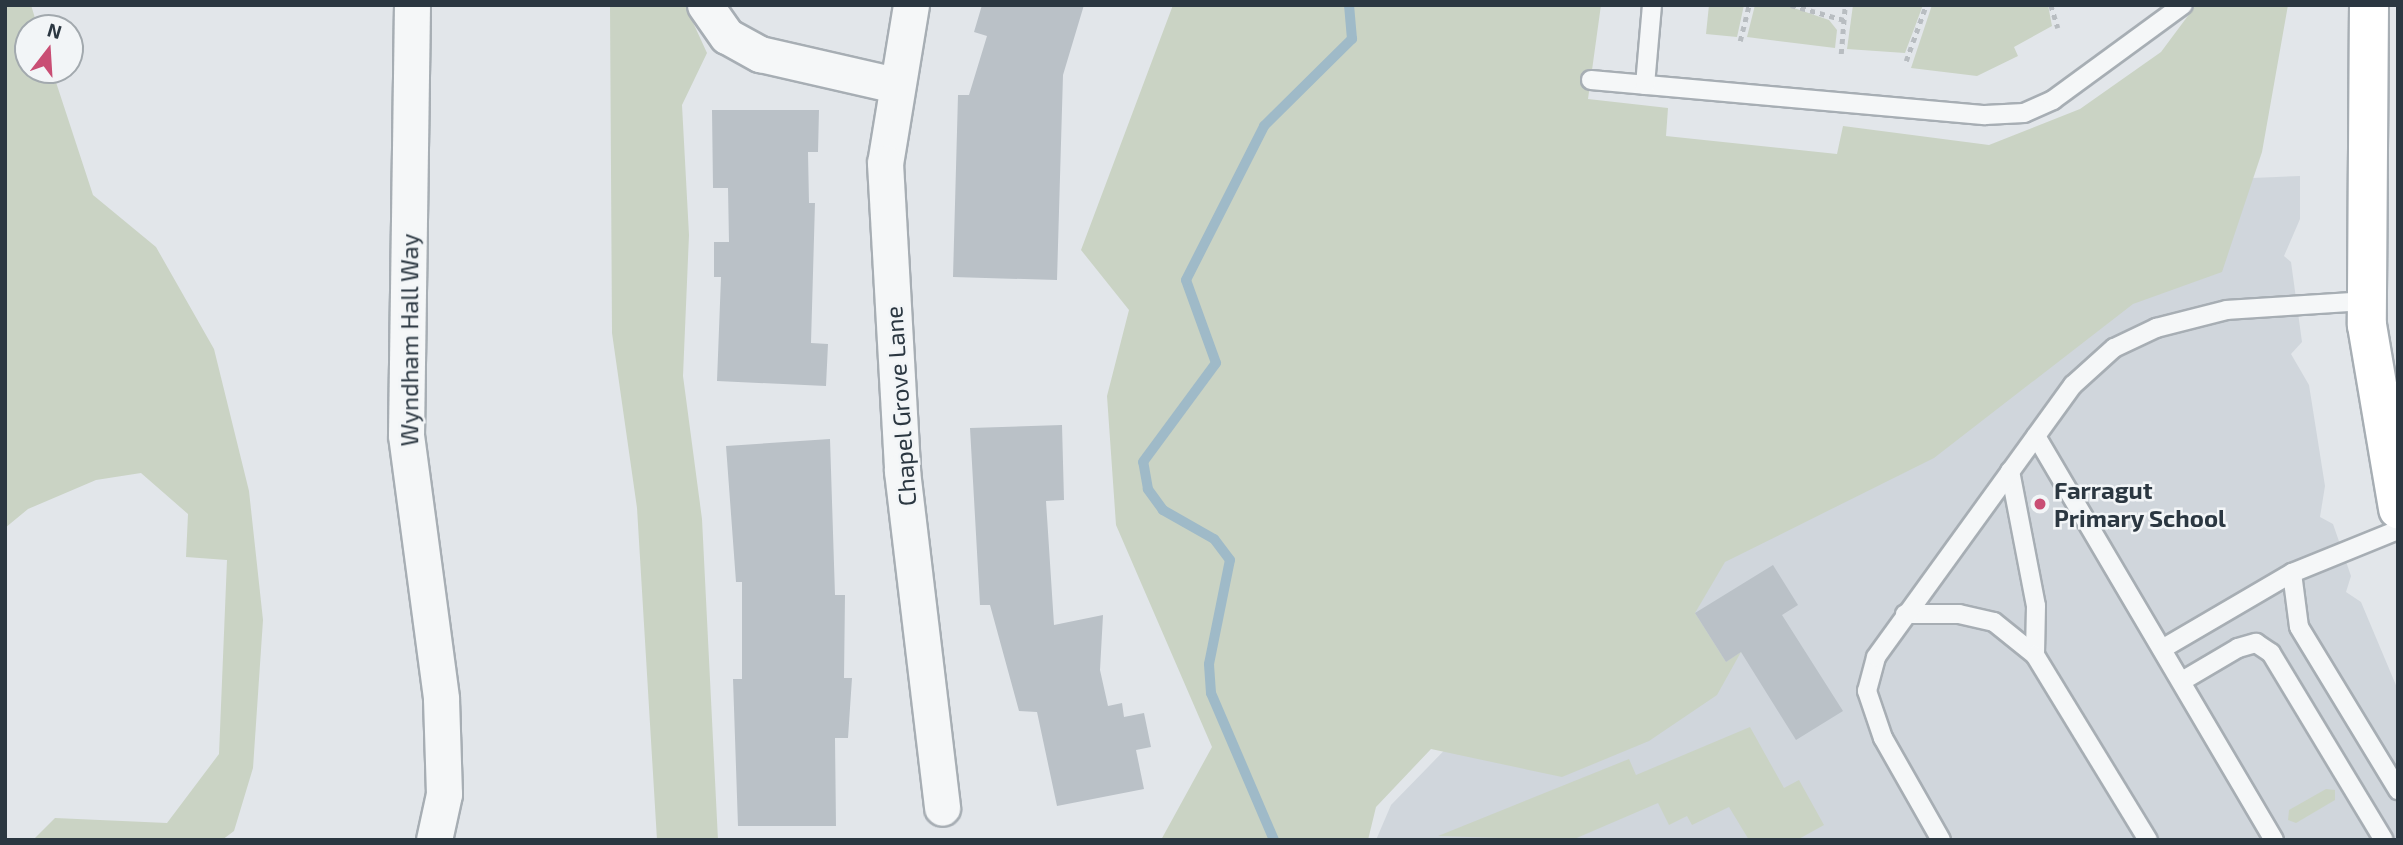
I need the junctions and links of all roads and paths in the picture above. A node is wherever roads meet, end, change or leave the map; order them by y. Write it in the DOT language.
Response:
graph roads {
  1 [pos="412,5"];
  2 [pos="705,5"];
  3 [pos="911,5"];
  4 [pos="1652,5"];
  5 [pos="1749,5"];
  6 [pos="1791,5"];
  7 [pos="1845,5"];
  8 [pos="1926,5"];
  9 [pos="2052,5"];
  10 [pos="2183,5"];
  11 [pos="2369,5"];
  12 [pos="1844,20"];
  13 [pos="2058,28"];
  14 [pos="1740,41"];
  15 [pos="1841,54"];
  16 [pos="1906,61"];
  17 [pos="1591,80"];
  18 [pos="895,85"];
  19 [pos="1645,85"];
  20 [pos="2367,301"];
  21 [pos="2036,436"];
  22 [pos="2010,471"];
  23 [pos="2398,509"];
  24 [pos="2398,530"];
  25 [pos="2292,573"];
  26 [pos="1905,614"];
  27 [pos="2162,649"];
  28 [pos="2035,655"];
  29 [pos="2182,681"];
  30 [pos="2398,790"];
  31 [pos="942,808"];
  32 [pos="434,840"];
  33 [pos="1941,840"];
  34 [pos="2148,840"];
  35 [pos="2274,840"];
  36 [pos="2384,840"];
  1 -- 32 [label="street, Wyndham Hall Way"];
  2 -- 18 [label="street"];
  3 -- 18 [label="street, Chapel Grove Lane"];
  4 -- 19 [label="lane"];
  5 -- 14 [label="path"];
  6 -- 12 [label="path"];
  7 -- 12 [label="path"];
  8 -- 16 [label="path"];
  9 -- 13 [label="path"];
  10 -- 19 [label="lane"];
  11 -- 20 [label="main road"];
  12 -- 15 [label="path"];
  17 -- 19 [label="lane"];
  18 -- 31 [label="street, Chapel Grove Lane"];
  20 -- 21 [label="lane"];
  20 -- 23 [label="main road"];
  21 -- 22 [label="lane"];
  21 -- 27 [label="lane"];
  22 -- 26 [label="lane"];
  22 -- 28 [label="lane"];
  24 -- 25 [label="lane"];
  25 -- 27 [label="lane"];
  25 -- 30 [label="lane"];
  26 -- 28 [label="lane"];
  26 -- 33 [label="lane"];
  27 -- 29 [label="lane"];
  28 -- 34 [label="lane"];
  29 -- 35 [label="lane"];
  29 -- 36 [label="lane"];
}
